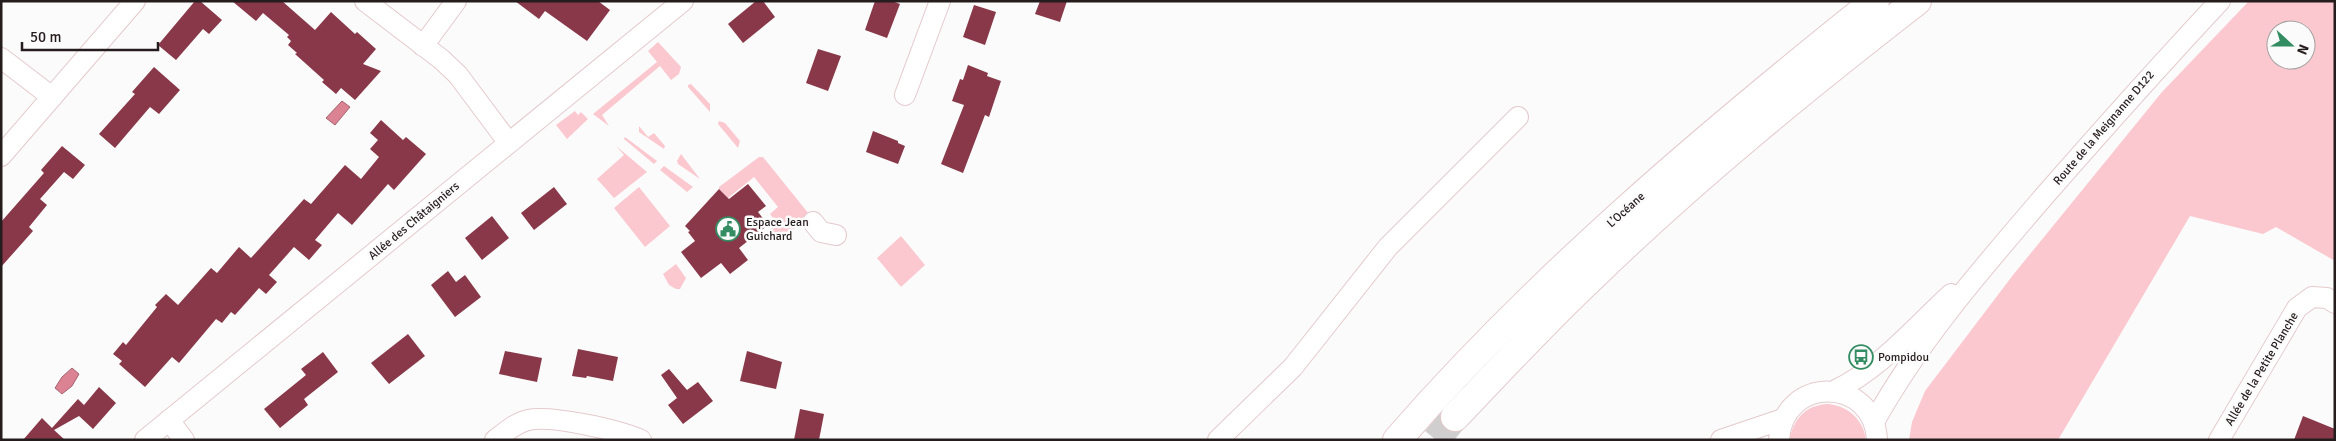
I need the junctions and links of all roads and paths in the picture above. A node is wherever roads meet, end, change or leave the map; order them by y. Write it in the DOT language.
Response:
graph roads {
  1 [pos="135,1"];
  2 [pos="365,1"];
  3 [pos="456,1"];
  4 [pos="684,1"];
  5 [pos="940,1"];
  6 [pos="1875,1"];
  7 [pos="1917,1"];
  8 [pos="2220,1"];
  9 [pos="423,46"];
  10 [pos="1,58"];
  11 [pos="905,95"];
  12 [pos="52,97"];
  13 [pos="1518,117"];
  14 [pos="508,142"];
  15 [pos="1,156"];
  16 [pos="813,222"];
  17 [pos="836,235"];
  18 [pos="1991,258"];
  19 [pos="2335,303"];
  20 [pos="1834,392"];
  21 [pos="1455,418"];
  22 [pos="1783,419"];
  23 [pos="169,420"];
  24 [pos="1876,431"];
  25 [pos="144,440"];
  26 [pos="184,440"];
  27 [pos="496,440"];
  28 [pos="641,440"];
  29 [pos="1218,440"];
  30 [pos="1397,440"];
  31 [pos="1721,440"];
  32 [pos="1779,440"];
  33 [pos="2219,440"];
  1 -- 12 [label="street"];
  2 -- 9 [label="street"];
  3 -- 9 [label="street"];
  4 -- 14 [label="street, Allée des Châtaigniers"];
  5 -- 11 [label="street"];
  6 -- 30 [label="highway, L’Océane"];
  7 -- 21 [label="highway, L’Océane"];
  8 -- 18 [label="street, Route de la Meignanne D122"];
  9 -- 14 [label="street"];
  10 -- 12 [label="street"];
  12 -- 15 [label="street"];
  13 -- 29 [label="street"];
  14 -- 23 [label="street, Allée des Châtaigniers"];
  16 -- 17 [label="street"];
  18 -- 20 [label="street"];
  18 -- 24 [label="street"];
  19 -- 33 [label="street, Allée de la Petite Planche"];
  20 -- 22 [label="street"];
  20 -- 24 [label="street"];
  22 -- 31 [label="street"];
  22 -- 32 [label="street"];
  23 -- 25 [label="street, Allée des Châtaigniers"];
  23 -- 26 [label="street"];
  27 -- 28 [label="street"];
}
